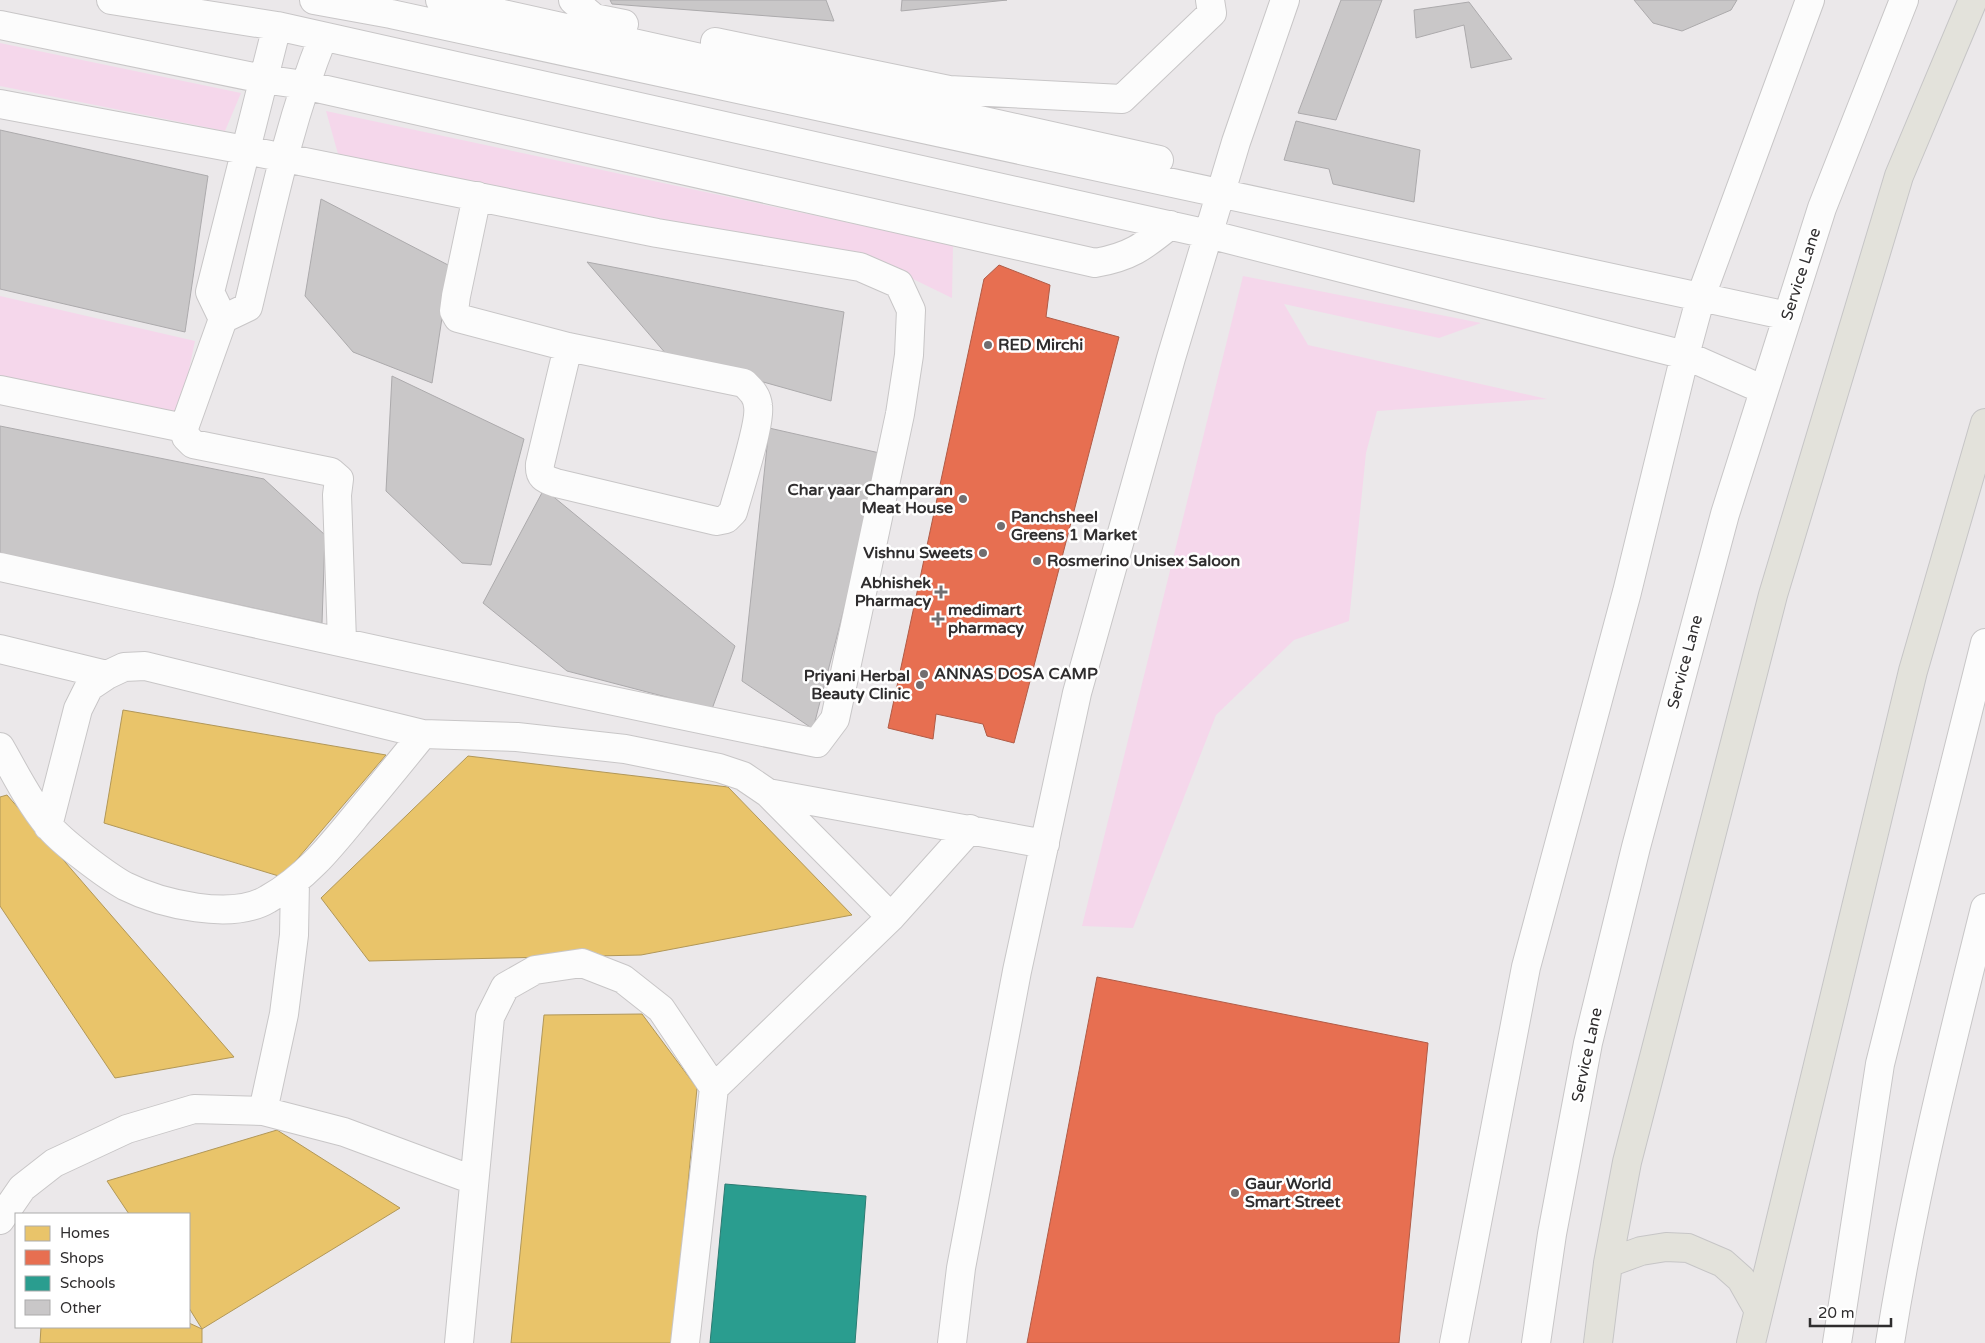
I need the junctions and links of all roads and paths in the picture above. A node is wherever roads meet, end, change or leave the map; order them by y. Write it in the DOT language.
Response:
graph roads {
  1 [pos="111,0"];
  2 [pos="314,0"];
  3 [pos="440,0"];
  4 [pos="573,0"];
  5 [pos="1210,0"];
  6 [pos="1285,0"];
  7 [pos="1810,0"];
  8 [pos="1904,0"];
  9 [pos="1973,0"];
  10 [pos="146,3"];
  11 [pos="0,25"];
  12 [pos="277,26"];
  13 [pos="323,37"];
  14 [pos="263,79"];
  15 [pos="304,85"];
  16 [pos="0,104"];
  17 [pos="245,150"];
  18 [pos="284,158"];
  19 [pos="1223,184"];
  20 [pos="477,196"];
  21 [pos="1170,225"];
  22 [pos="1208,234"];
  23 [pos="1701,296"];
  24 [pos="1788,316"];
  25 [pos="223,319"];
  26 [pos="568,347"];
  27 [pos="1685,355"];
  28 [pos="0,390"];
  29 [pos="1764,390"];
  30 [pos="1985,423"];
  31 [pos="184,428"];
  32 [pos="0,567"];
  33 [pos="342,640"];
  34 [pos="1985,643"];
  35 [pos="0,649"];
  36 [pos="107,675"];
  37 [pos="424,734"];
  38 [pos="0,747"];
  39 [pos="768,793"];
  40 [pos="48,826"];
  41 [pos="970,829"];
  42 [pos="1045,844"];
  43 [pos="295,881"];
  44 [pos="1985,908"];
  45 [pos="891,917"];
  46 [pos="714,1088"];
  47 [pos="263,1111"];
  48 [pos="473,1180"];
  49 [pos="0,1220"];
  50 [pos="1608,1263"];
  51 [pos="1758,1309"];
  52 [pos="459,1343"];
  53 [pos="685,1343"];
  54 [pos="952,1343"];
  55 [pos="1454,1343"];
  56 [pos="1536,1343"];
  57 [pos="1598,1343"];
  58 [pos="1751,1343"];
  59 [pos="1837,1343"];
  60 [pos="1890,1343"];
  1 -- 10 [label="street"];
  2 -- 19 [label="street"];
  3 -- 19 [label="street"];
  4 -- 5 [label="street"];
  6 -- 19 [label="street"];
  7 -- 23 [label="street"];
  8 -- 24 [label="street, Service Lane"];
  9 -- 50 [label="main road"];
  10 -- 12 [label="street"];
  11 -- 14 [label="street"];
  12 -- 13 [label="street"];
  12 -- 14 [label="street"];
  13 -- 15 [label="street"];
  13 -- 21 [label="street"];
  14 -- 15 [label="street"];
  14 -- 17 [label="street"];
  15 -- 18 [label="street"];
  15 -- 21 [label="street"];
  16 -- 17 [label="street"];
  17 -- 18 [label="street"];
  17 -- 25 [label="street"];
  18 -- 20 [label="street"];
  18 -- 25 [label="street"];
  19 -- 22 [label="street"];
  19 -- 23 [label="street"];
  20 -- 26 [label="street"];
  20 -- 33 [label="street"];
  21 -- 22 [label="street"];
  22 -- 27 [label="street"];
  22 -- 42 [label="street"];
  23 -- 24 [label="street"];
  23 -- 27 [label="street"];
  24 -- 29 [label="street, Service Lane"];
  25 -- 31 [label="street"];
  26 -- 26 [label="street"];
  27 -- 29 [label="street"];
  27 -- 55 [label="street"];
  28 -- 31 [label="street"];
  29 -- 56 [label="street, Service Lane"];
  30 -- 51 [label="main road"];
  31 -- 33 [label="street"];
  32 -- 33 [label="street"];
  34 -- 59 [label="street"];
  35 -- 36 [label="street"];
  36 -- 37 [label="street"];
  36 -- 40 [label="street"];
  37 -- 39 [label="street"];
  37 -- 43 [label="street"];
  38 -- 40 [label="street"];
  39 -- 41 [label="street"];
  39 -- 45 [label="street"];
  40 -- 43 [label="street"];
  41 -- 42 [label="street"];
  41 -- 45 [label="street"];
  42 -- 54 [label="street"];
  43 -- 47 [label="street"];
  44 -- 60 [label="street"];
  45 -- 46 [label="street"];
  46 -- 48 [label="street"];
  46 -- 53 [label="street"];
  47 -- 48 [label="street"];
  47 -- 49 [label="street"];
  48 -- 52 [label="street"];
  50 -- 51 [label="main road"];
  50 -- 57 [label="main road"];
  51 -- 58 [label="main road"];
}
